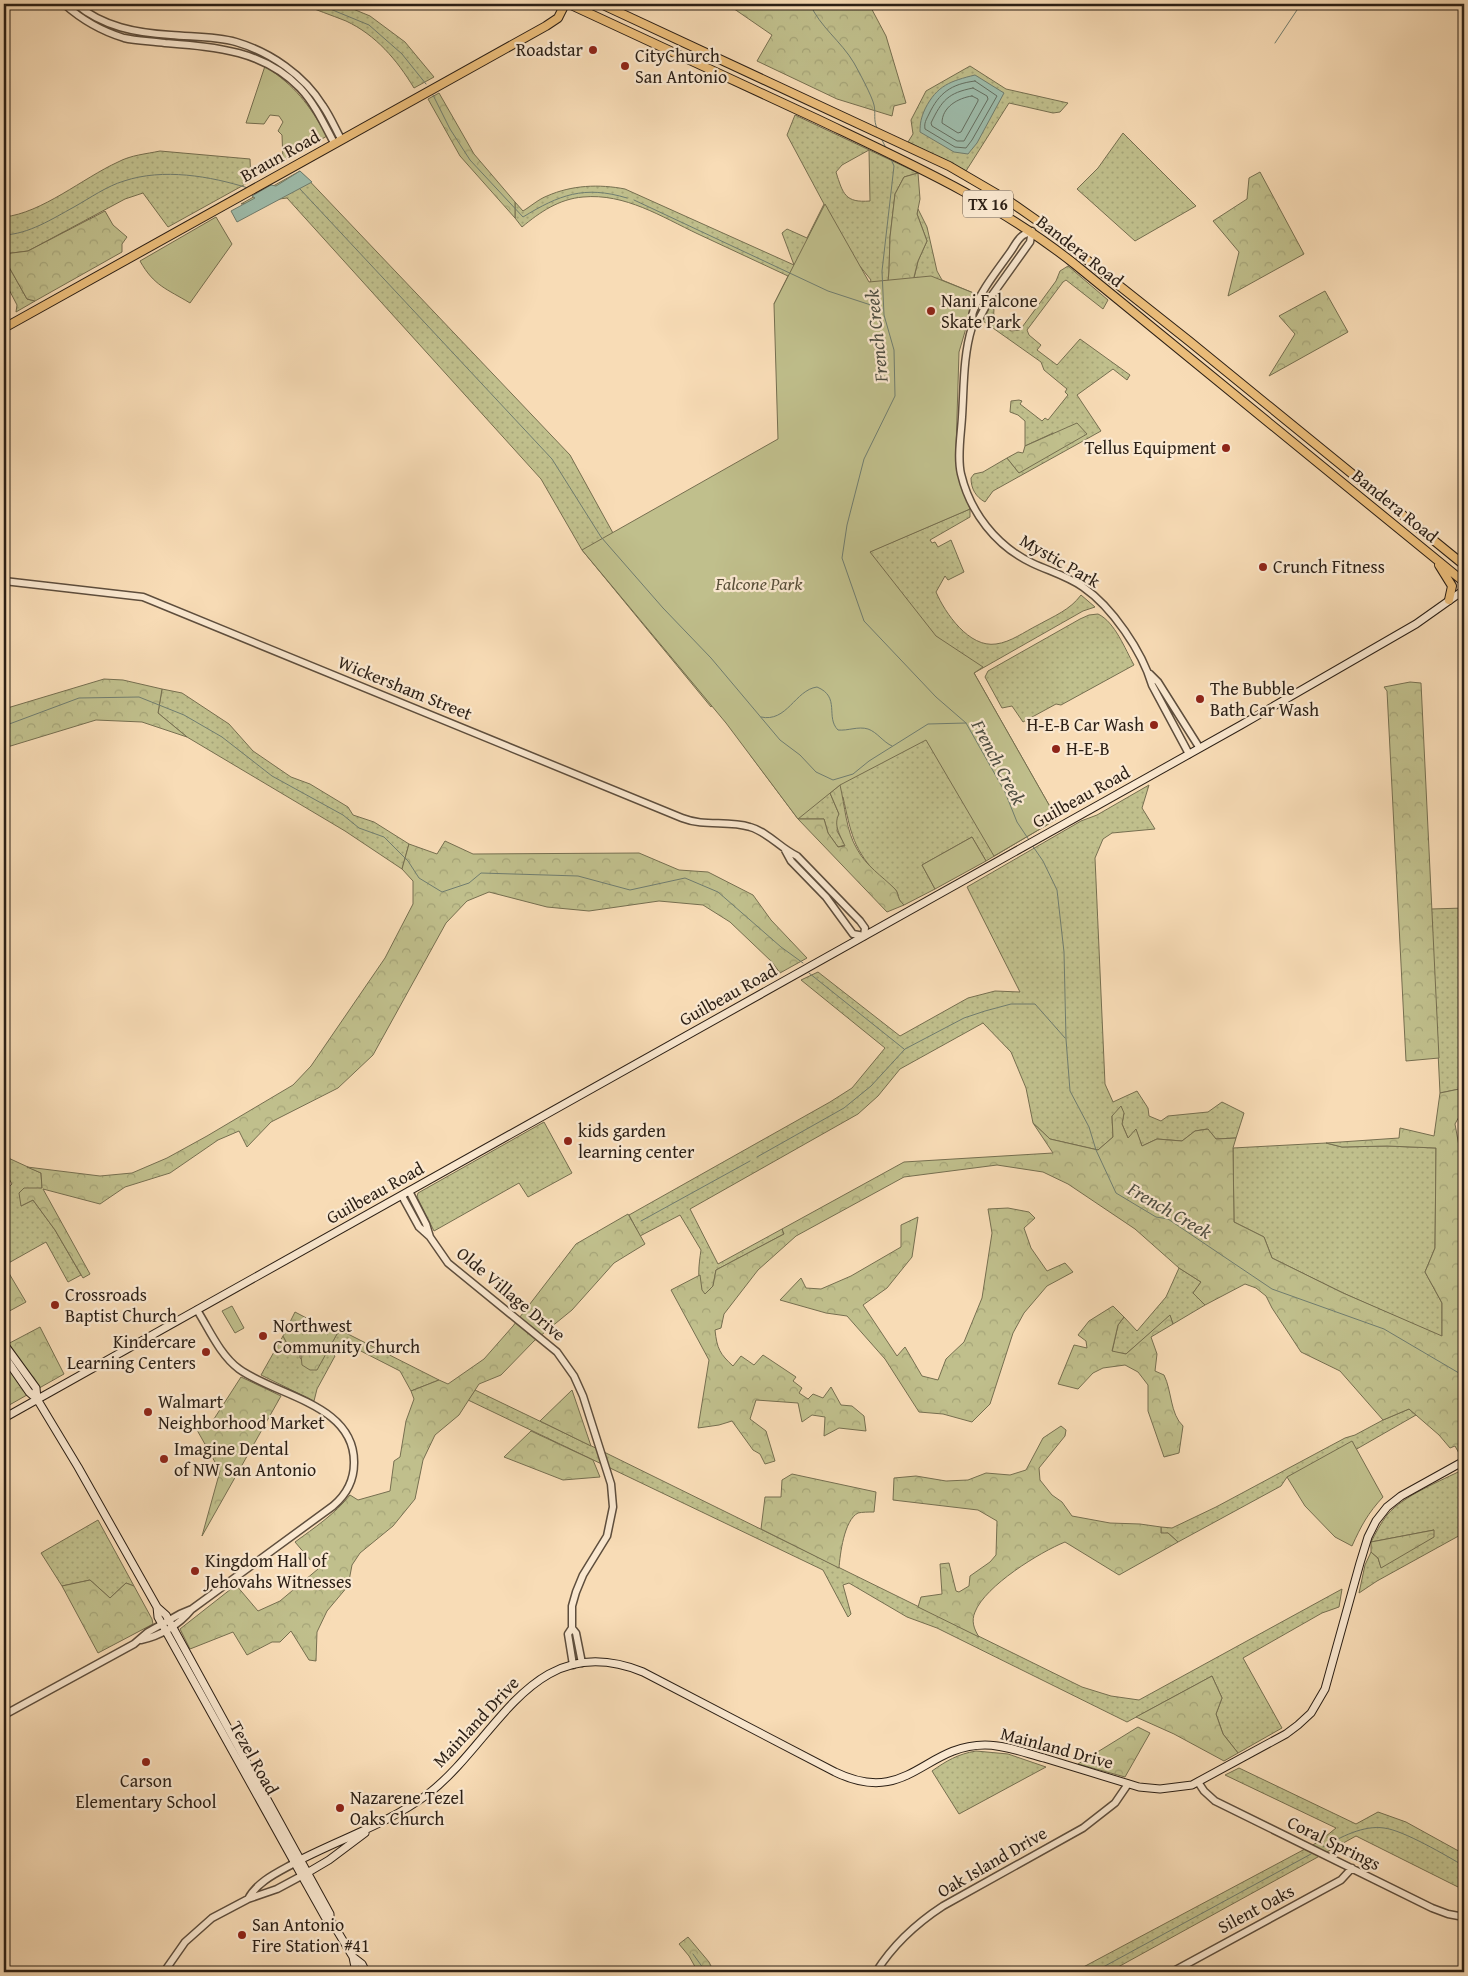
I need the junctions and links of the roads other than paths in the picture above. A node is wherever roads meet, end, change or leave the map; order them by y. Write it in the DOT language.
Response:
graph roads {
  1 [pos="64,4"];
  2 [pos="76,4"];
  3 [pos="565,4"];
  4 [pos="569,4"];
  5 [pos="601,4"];
  6 [pos="839,115"];
  7 [pos="834,127"];
  8 [pos="337,141"];
  9 [pos="1032,231"];
  10 [pos="973,324"];
  11 [pos="4,328"];
  12 [pos="1430,553"];
  13 [pos="1464,565"];
  14 [pos="4,581"];
  15 [pos="1464,587"];
  16 [pos="1449,600"];
  17 [pos="1149,674"];
  18 [pos="1200,747"];
  19 [pos="1189,754"];
  20 [pos="785,850"];
  21 [pos="864,936"];
  22 [pos="409,1192"];
  23 [pos="402,1196"];
  24 [pos="430,1237"];
  25 [pos="197,1310"];
  26 [pos="4,1344"];
  27 [pos="4,1356"];
  28 [pos="37,1399"];
  29 [pos="4,1418"];
  30 [pos="1464,1461"];
  31 [pos="167,1625"];
  32 [pos="572,1628"];
  33 [pos="582,1663"];
  34 [pos="573,1665"];
  35 [pos="4,1715"];
  36 [pos="1198,1782"];
  37 [pos="1128,1784"];
  38 [pos="377,1824"];
  39 [pos="297,1862"];
  40 [pos="1352,1868"];
  41 [pos="304,1874"];
  42 [pos="248,1898"];
  43 [pos="1464,1917"];
  44 [pos="353,1957"];
  45 [pos="164,1972"];
  46 [pos="356,1972"];
  47 [pos="366,1972"];
  48 [pos="876,1972"];
  49 [pos="1172,1972"];
  1 -- 8 [label="street"];
  2 -- 8 [label="street"];
  3 -- 8 [label="main road, Braun Road"];
  4 -- 7 [label="main road, Bandera Road / TX 16"];
  5 -- 6 [label="main road, Bandera Road / TX 16"];
  6 -- 7 [label="main road"];
  6 -- 13 [label="main road, Bandera Road / TX 16"];
  7 -- 9 [label="main road, Bandera Road / TX 16"];
  8 -- 11 [label="main road, Braun Road"];
  9 -- 10 [label="street, Mystic Park"];
  9 -- 10 [label="street, Mystic Park"];
  9 -- 12 [label="main road, Bandera Road / TX 16"];
  10 -- 17 [label="street, Mystic Park"];
  12 -- 15 [label="main road, Bandera Road / TX 16"];
  12 -- 16 [label="main road"];
  14 -- 20 [label="street, Wickersham Street"];
  15 -- 16 [label="main road, Guilbeau Road"];
  16 -- 18 [label="main road, Guilbeau Road"];
  17 -- 18 [label="street, Mystic Park"];
  17 -- 19 [label="street, Mystic Park"];
  18 -- 19 [label="main road, Guilbeau Road"];
  19 -- 21 [label="main road, Guilbeau Road"];
  20 -- 21 [label="street, Wickersham Street"];
  20 -- 21 [label="street, Wickersham Street"];
  21 -- 22 [label="main road, Guilbeau Road"];
  22 -- 23 [label="main road, Guilbeau Road"];
  22 -- 24 [label="street, Olde Village Drive"];
  23 -- 24 [label="street, Olde Village Drive"];
  23 -- 25 [label="main road, Guilbeau Road"];
  24 -- 32 [label="street, Olde Village Drive"];
  25 -- 28 [label="main road, Guilbeau Road"];
  25 -- 31 [label="street"];
  26 -- 28 [label="main road, Tezel Road"];
  27 -- 28 [label="main road, Tezel Road"];
  28 -- 29 [label="main road, Guilbeau Road"];
  28 -- 31 [label="main road, Tezel Road"];
  30 -- 36 [label="main road, Mainland Drive"];
  31 -- 35 [label="street"];
  31 -- 39 [label="main road, Tezel Road"];
  32 -- 33 [label="street, Olde Village Drive"];
  32 -- 34 [label="street, Olde Village Drive"];
  33 -- 34 [label="main road, Mainland Drive"];
  33 -- 37 [label="main road, Mainland Drive"];
  34 -- 38 [label="main road, Mainland Drive"];
  36 -- 37 [label="main road, Mainland Drive"];
  36 -- 40 [label="street, Coral Springs"];
  37 -- 48 [label="street, Oak Island Drive"];
  38 -- 39 [label="main road, Mainland Drive"];
  38 -- 41 [label="main road, Mainland Drive"];
  39 -- 41 [label="main road, Tezel Road"];
  39 -- 42 [label="street"];
  40 -- 43 [label="street, Coral Springs"];
  40 -- 49 [label="street, Silent Oaks"];
  41 -- 42 [label="street"];
  41 -- 44 [label="main road, Tezel Road"];
  42 -- 45 [label="street"];
  44 -- 46 [label="main road, Tezel Road"];
  44 -- 47 [label="main road, Tezel Road"];
}
